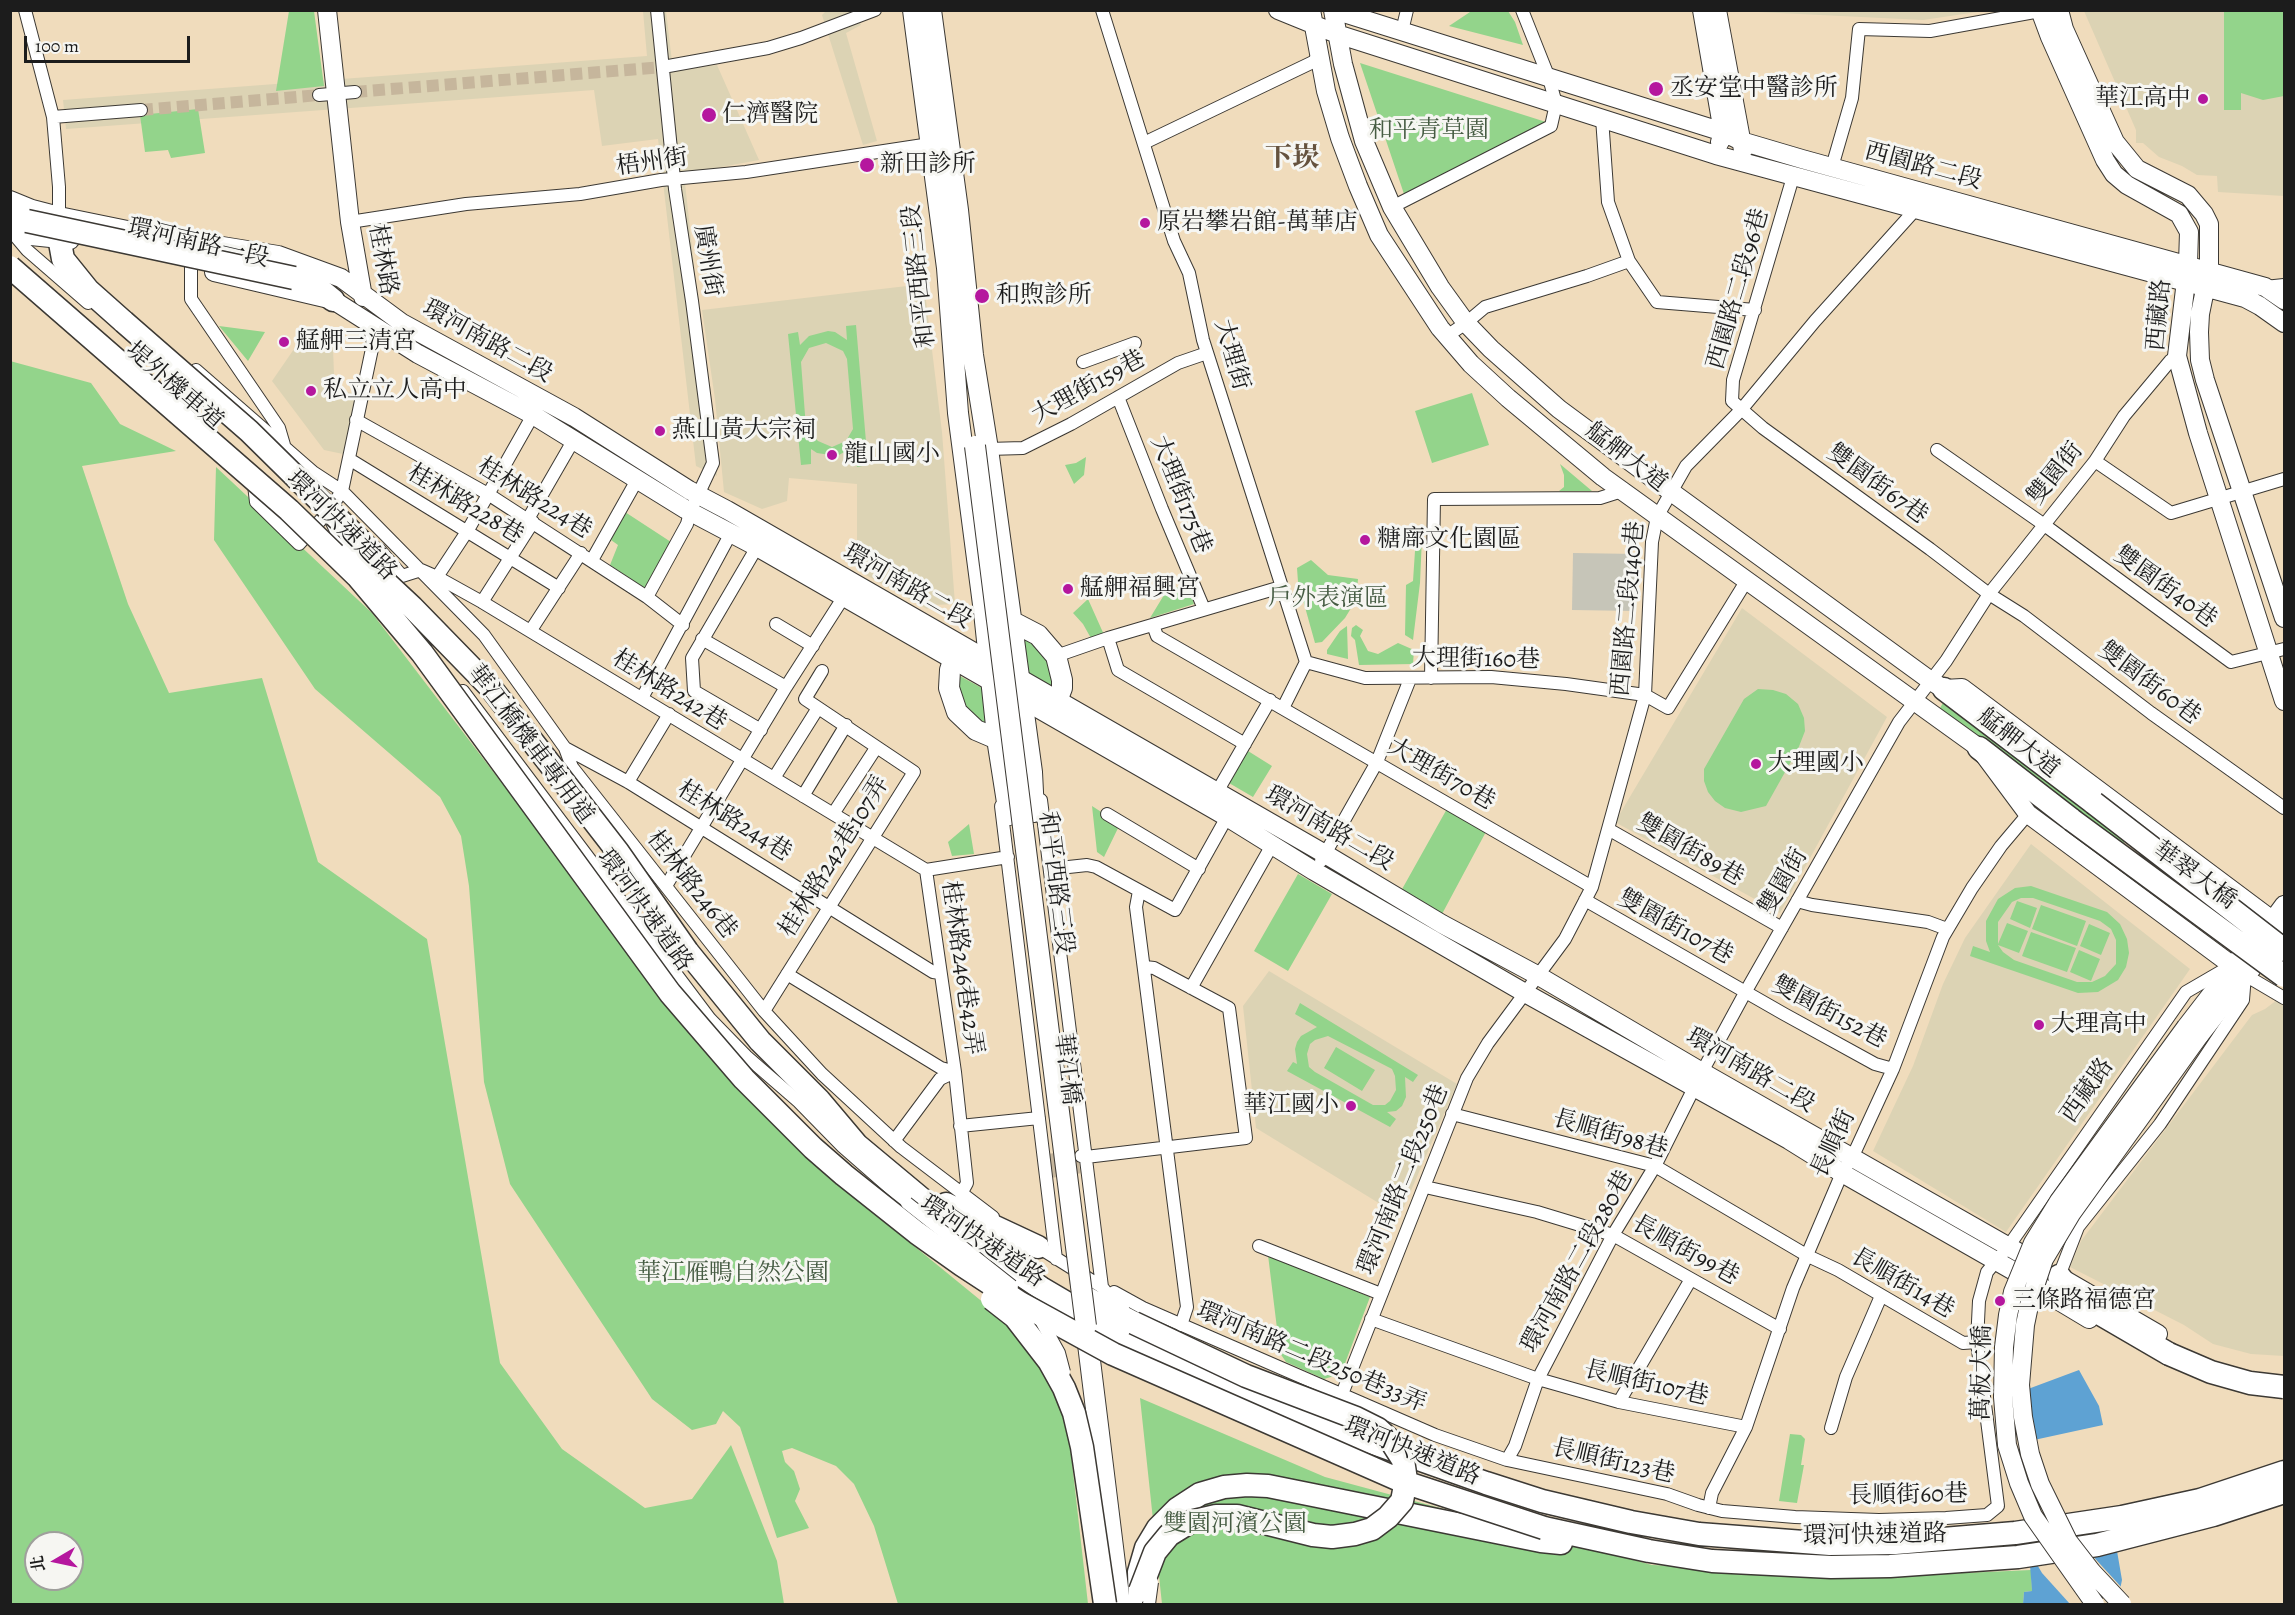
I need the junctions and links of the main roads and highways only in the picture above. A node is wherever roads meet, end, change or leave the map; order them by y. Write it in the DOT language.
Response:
graph roads {
  1 [pos="913,10"];
  2 [pos="931,10"];
  3 [pos="14,223"];
  4 [pos="59,227"];
  5 [pos="10,250"];
  6 [pos="10,269"];
  7 [pos="333,300"];
  8 [pos="963,356"];
  9 [pos="982,448"];
  10 [pos="1011,621"];
  11 [pos="953,662"];
  12 [pos="1938,685"];
  13 [pos="491,688"];
  14 [pos="1057,701"];
  15 [pos="997,739"];
  16 [pos="1979,748"];
  17 [pos="2094,803"];
  18 [pos="1034,812"];
  19 [pos="1009,815"];
  20 [pos="2072,820"];
  21 [pos="2284,950"];
  22 [pos="2284,976"];
  23 [pos="819,1100"];
  24 [pos="954,1199"];
  25 [pos="917,1233"];
  26 [pos="1047,1253"];
  27 [pos="2056,1285"];
  28 [pos="1086,1326"];
  29 [pos="2284,1387"];
  30 [pos="2284,1472"];
  31 [pos="2284,1480"];
  32 [pos="2284,1492"];
  33 [pos="2137,1536"];
  34 [pos="1649,1551"];
  35 [pos="1143,1600"];
  36 [pos="1105,1605"];
  37 [pos="1120,1605"];
  1 -- 8 [label="main road, 和平西路三段"];
  2 -- 8 [label="main road, 和平西路三段"];
  3 -- 7 [label="highway, bridge"];
  4 -- 13 [label="highway, bridge"];
  5 -- 13 [label="highway, 環河快速道路, bridge"];
  6 -- 25 [label="highway, 環河快速道路, bridge"];
  8 -- 9 [label="main road, 和平西路三段"];
  8 -- 15 [label="main road, 和平西路三段"];
  9 -- 10 [label="main road, 和平西路三段"];
  9 -- 28 [label="main road, 和平西路三段, bridge"];
  10 -- 14 [label="main road"];
  10 -- 18 [label="main road, 和平西路三段"];
  11 -- 15 [label="main road"];
  12 -- 17 [label="highway, 艋舺大道"];
  13 -- 23 [label="highway, 環河快速道路, bridge"];
  15 -- 19 [label="main road, 和平西路三段"];
  16 -- 20 [label="highway, 艋舺大道"];
  17 -- 21 [label="highway, 華翠大橋, bridge"];
  18 -- 28 [label="main road, 華江橋, bridge"];
  19 -- 28 [label="main road, 華江橋, bridge"];
  20 -- 22 [label="highway, 華翠大橋, bridge"];
  23 -- 24 [label="highway"];
  23 -- 30 [label="highway, 環河快速道路, bridge"];
  24 -- 26 [label="highway"];
  24 -- 35 [label="highway, bridge"];
  25 -- 34 [label="highway, 環河快速道路, bridge"];
  25 -- 36 [label="highway, bridge"];
  27 -- 29 [label="highway, bridge"];
  28 -- 37 [label="main road, 華江橋, bridge"];
  31 -- 33 [label="highway"];
  32 -- 33 [label="highway, 環河快速道路"];
  33 -- 34 [label="highway, 環河快速道路, bridge"];
  34 -- 35 [label="highway, bridge"];
}
